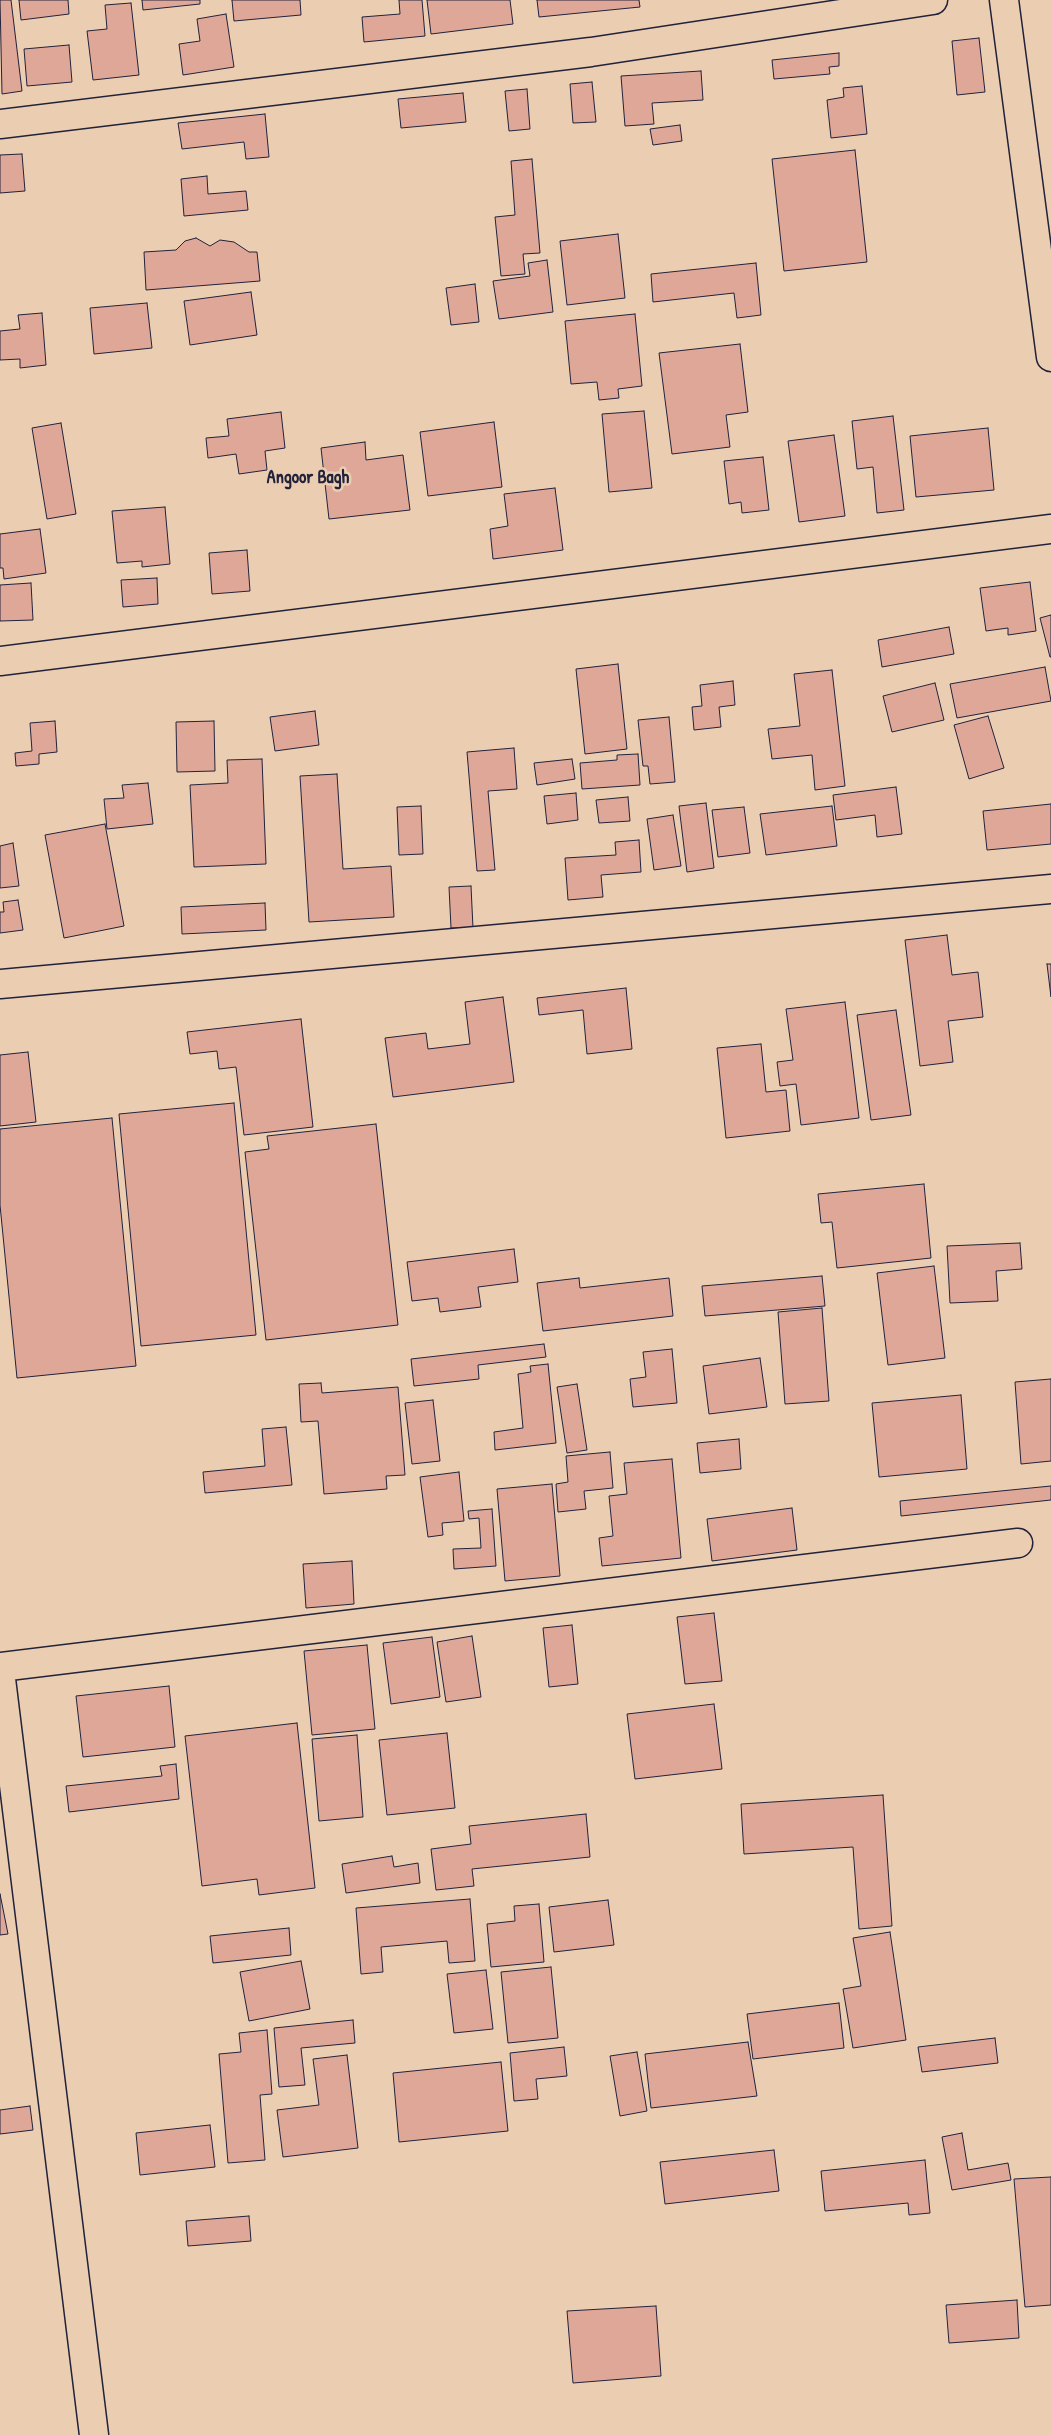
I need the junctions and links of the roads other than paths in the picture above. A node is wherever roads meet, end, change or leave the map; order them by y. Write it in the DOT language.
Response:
graph roads {
  1 [pos="933,0"];
  2 [pos="1004,0"];
  3 [pos="0,124"];
  4 [pos="1051,357"];
  5 [pos="1051,529"];
  6 [pos="0,661"];
  7 [pos="1051,889"];
  8 [pos="0,984"];
  9 [pos="1018,1543"];
  10 [pos="0,1667"];
  11 [pos="0,1671"];
  12 [pos="94,2435"];
  1 -- 3 [label="street"];
  2 -- 4 [label="street"];
  5 -- 6 [label="street"];
  7 -- 8 [label="street"];
  9 -- 10 [label="street"];
  11 -- 12 [label="street"];
}
